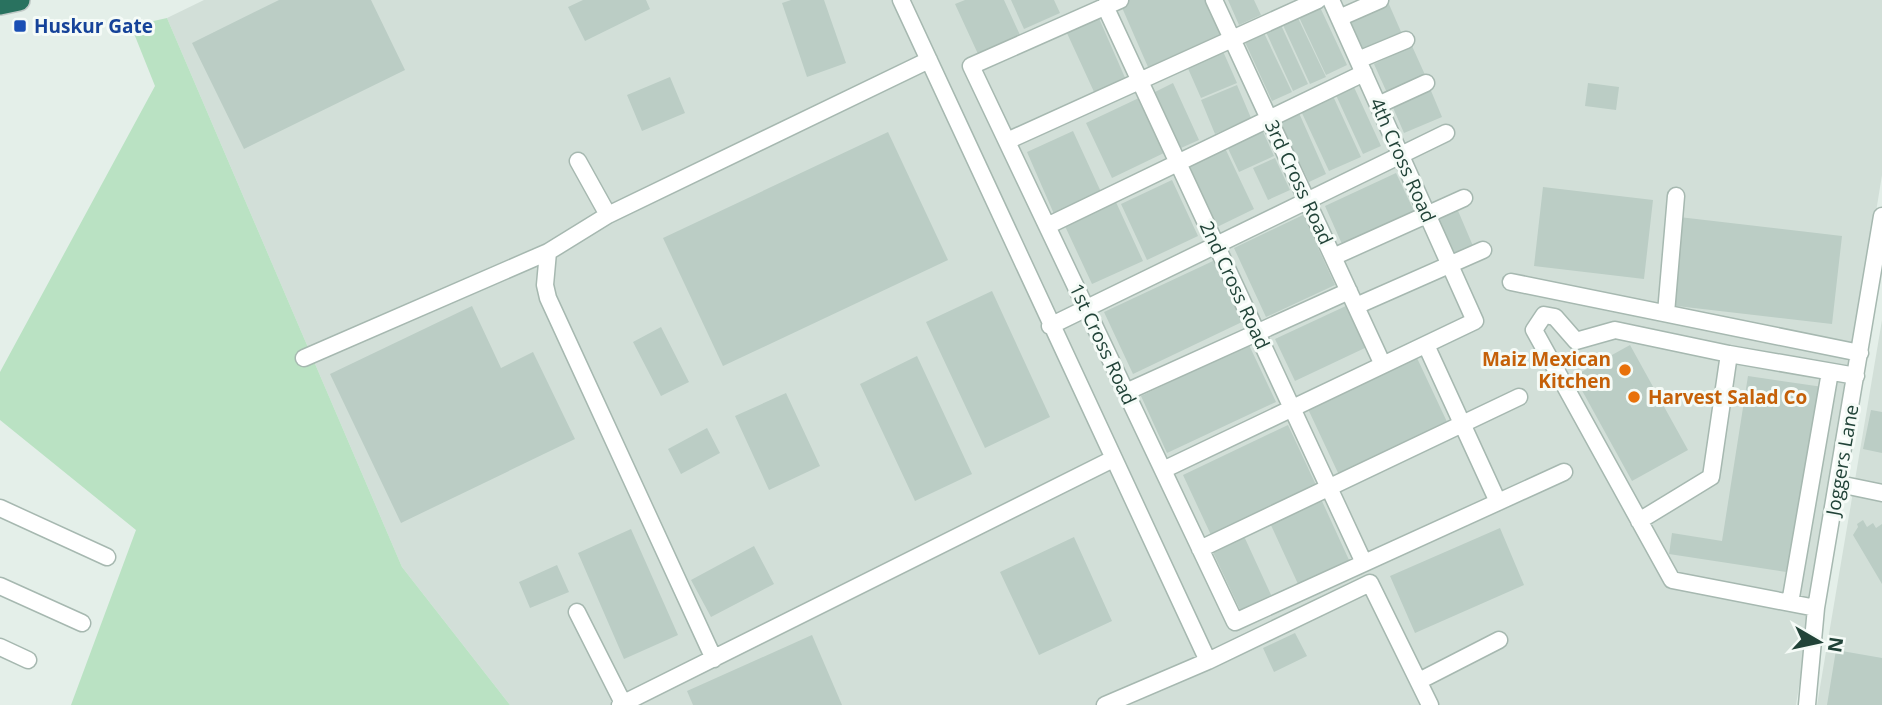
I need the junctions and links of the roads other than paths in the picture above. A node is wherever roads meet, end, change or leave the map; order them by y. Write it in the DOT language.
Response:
graph roads {
  1 [pos="19,0"];
  2 [pos="901,0"];
  3 [pos="1214,0"];
  4 [pos="1318,0"];
  5 [pos="1331,0"];
  6 [pos="1380,0"];
  7 [pos="1113,3"];
  8 [pos="0,4"];
  9 [pos="1339,18"];
  10 [pos="1232,39"];
  11 [pos="1406,40"];
  12 [pos="929,60"];
  13 [pos="1361,66"];
  14 [pos="1140,80"];
  15 [pos="1426,83"];
  16 [pos="1378,105"];
  17 [pos="1269,118"];
  18 [pos="1446,133"];
  19 [pos="1007,141"];
  20 [pos="1401,155"];
  21 [pos="578,161"];
  22 [pos="1178,162"];
  23 [pos="1676,196"];
  24 [pos="1464,198"];
  25 [pos="1307,201"];
  26 [pos="608,215"];
  27 [pos="1427,215"];
  28 [pos="1882,216"];
  29 [pos="1047,226"];
  30 [pos="1216,245"];
  31 [pos="1483,250"];
  32 [pos="548,252"];
  33 [pos="1333,257"];
  34 [pos="1450,264"];
  35 [pos="1511,282"];
  36 [pos="1353,299"];
  37 [pos="1086,308"];
  38 [pos="1666,313"];
  39 [pos="1050,326"];
  40 [pos="1257,333"];
  41 [pos="1426,345"];
  42 [pos="1860,353"];
  43 [pos="1729,354"];
  44 [pos="304,358"];
  45 [pos="1383,365"];
  46 [pos="1830,372"];
  47 [pos="1856,376"];
  48 [pos="1126,392"];
  49 [pos="1518,397"];
  50 [pos="1292,408"];
  51 [pos="1462,424"];
  52 [pos="1113,459"];
  53 [pos="1163,470"];
  54 [pos="1564,472"];
  55 [pos="1839,484"];
  56 [pos="1329,488"];
  57 [pos="1882,494"];
  58 [pos="1498,502"];
  59 [pos="0,508"];
  60 [pos="1639,521"];
  61 [pos="1200,549"];
  62 [pos="107,557"];
  63 [pos="1364,563"];
  64 [pos="0,586"];
  65 [pos="1790,603"];
  66 [pos="1816,608"];
  67 [pos="577,612"];
  68 [pos="82,623"];
  69 [pos="1499,640"];
  70 [pos="0,647"];
  71 [pos="714,659"];
  72 [pos="28,660"];
  73 [pos="1208,661"];
  74 [pos="1419,681"];
  75 [pos="622,704"];
  76 [pos="1105,705"];
  77 [pos="1430,705"];
  78 [pos="1807,705"];
  1 -- 8 [label="highway"];
  2 -- 12 [label="street"];
  3 -- 10 [label="street, 3rd Cross Road"];
  4 -- 10 [label="street"];
  5 -- 9 [label="street, 4th Cross Road"];
  6 -- 9 [label="street"];
  7 -- 14 [label="street, 2nd Cross Road"];
  7 -- 19 [label="street, 1st Cross Road"];
  9 -- 13 [label="street, 4th Cross Road"];
  10 -- 14 [label="street"];
  10 -- 17 [label="street, 3rd Cross Road"];
  11 -- 13 [label="street"];
  12 -- 26 [label="street"];
  12 -- 39 [label="street"];
  13 -- 16 [label="street, 4th Cross Road"];
  13 -- 17 [label="street"];
  14 -- 19 [label="street"];
  14 -- 22 [label="street, 2nd Cross Road"];
  15 -- 16 [label="street"];
  16 -- 20 [label="street, 4th Cross Road"];
  17 -- 22 [label="street"];
  17 -- 25 [label="street, 3rd Cross Road"];
  18 -- 20 [label="street"];
  19 -- 29 [label="street, 1st Cross Road"];
  20 -- 25 [label="street"];
  20 -- 27 [label="street, 4th Cross Road"];
  21 -- 26 [label="street"];
  22 -- 29 [label="street"];
  22 -- 30 [label="street, 2nd Cross Road"];
  23 -- 38 [label="street"];
  24 -- 27 [label="street"];
  25 -- 30 [label="street"];
  25 -- 33 [label="street, 3rd Cross Road"];
  26 -- 32 [label="street"];
  27 -- 33 [label="street"];
  27 -- 34 [label="street, 4th Cross Road"];
  28 -- 42 [label="street, Joggers Lane"];
  29 -- 37 [label="street, 1st Cross Road"];
  30 -- 37 [label="street"];
  30 -- 40 [label="street, 2nd Cross Road"];
  31 -- 34 [label="street"];
  32 -- 44 [label="street"];
  32 -- 71 [label="street"];
  33 -- 36 [label="street, 3rd Cross Road"];
  34 -- 36 [label="street"];
  34 -- 41 [label="street, 4th Cross Road"];
  35 -- 38 [label="street"];
  36 -- 40 [label="street"];
  36 -- 45 [label="street, 3rd Cross Road"];
  37 -- 39 [label="street"];
  37 -- 48 [label="street, 1st Cross Road"];
  38 -- 42 [label="street"];
  39 -- 52 [label="street"];
  40 -- 48 [label="street"];
  40 -- 50 [label="street, 2nd Cross Road"];
  41 -- 45 [label="street"];
  41 -- 51 [label="street"];
  42 -- 47 [label="street, Joggers Lane"];
  43 -- 46 [label="street"];
  43 -- 60 [label="street"];
  43 -- 60 [label="street"];
  45 -- 50 [label="street"];
  46 -- 47 [label="street"];
  46 -- 65 [label="street"];
  47 -- 55 [label="street, Joggers Lane"];
  48 -- 53 [label="street, 1st Cross Road"];
  49 -- 51 [label="street"];
  50 -- 53 [label="street"];
  50 -- 56 [label="street, 2nd Cross Road"];
  51 -- 56 [label="street"];
  51 -- 58 [label="street"];
  52 -- 71 [label="street"];
  52 -- 73 [label="street"];
  53 -- 61 [label="street, 1st Cross Road"];
  54 -- 58 [label="street"];
  55 -- 57 [label="street"];
  55 -- 66 [label="street, Joggers Lane"];
  56 -- 61 [label="street"];
  56 -- 63 [label="street, 2nd Cross Road"];
  58 -- 63 [label="street"];
  59 -- 62 [label="street"];
  60 -- 65 [label="street"];
  61 -- 63 [label="street, 1st Cross Road"];
  64 -- 68 [label="street"];
  65 -- 66 [label="street"];
  66 -- 78 [label="street, Joggers Lane"];
  67 -- 75 [label="street"];
  69 -- 74 [label="street"];
  70 -- 72 [label="street"];
  71 -- 75 [label="street"];
  73 -- 74 [label="street"];
  73 -- 76 [label="street"];
  74 -- 77 [label="street"];
}
